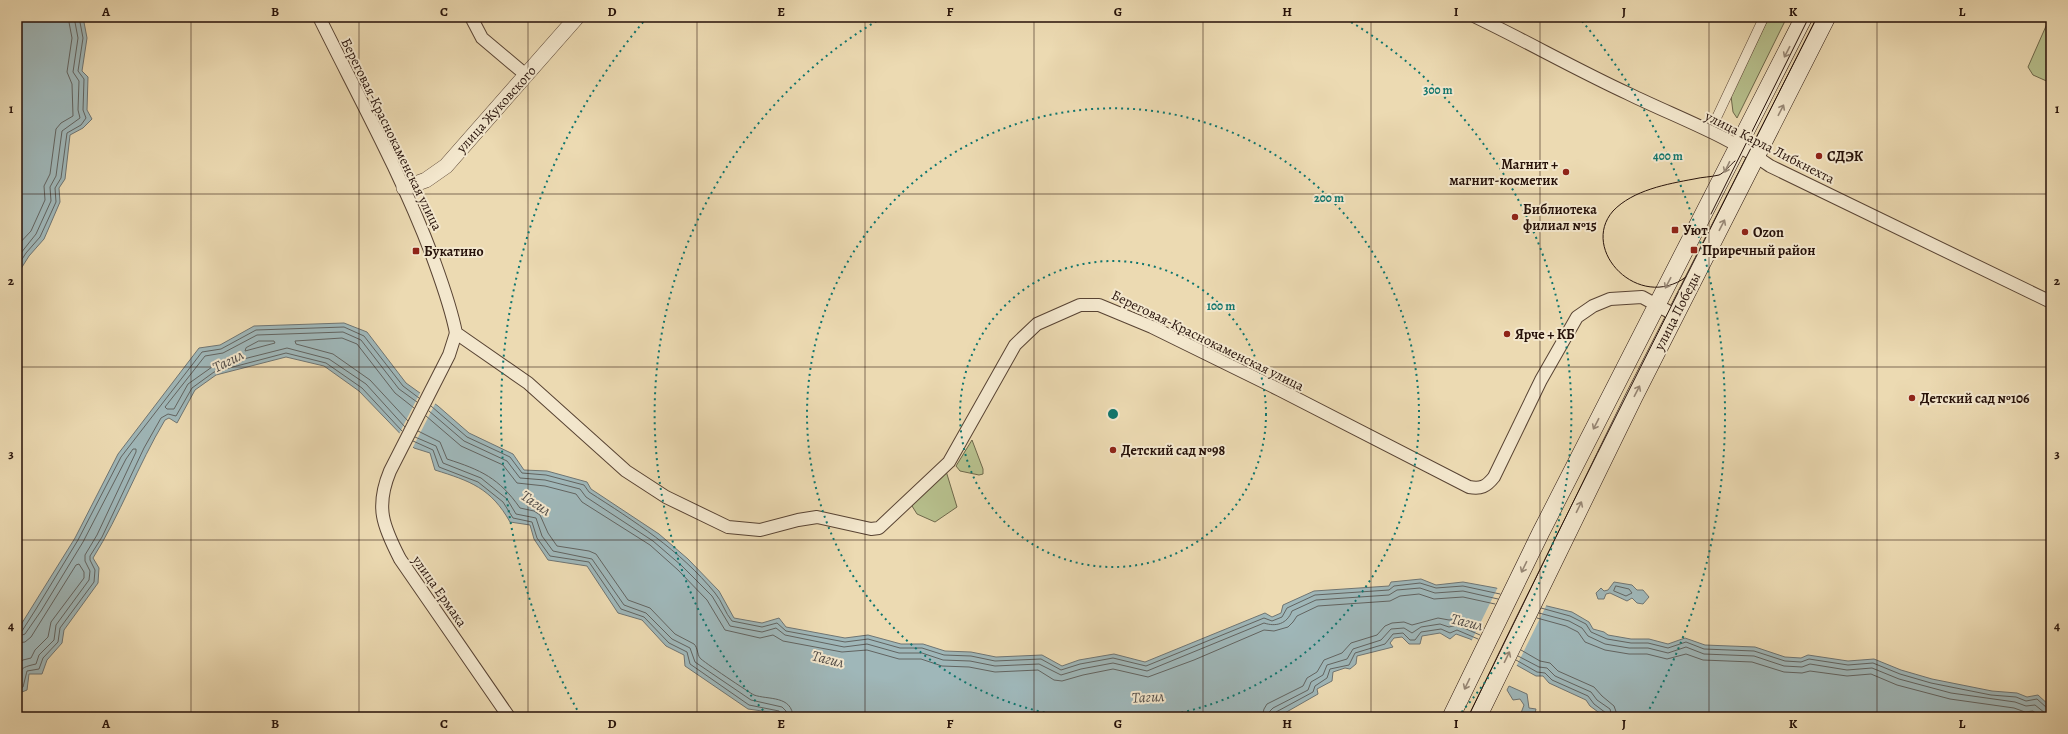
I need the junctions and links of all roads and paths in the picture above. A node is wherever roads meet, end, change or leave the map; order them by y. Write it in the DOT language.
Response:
graph roads {
  1 [pos="319,17"];
  2 [pos="471,17"];
  3 [pos="576,17"];
  4 [pos="1476,17"];
  5 [pos="1764,17"];
  6 [pos="1804,17"];
  7 [pos="1827,17"];
  8 [pos="526,75"];
  9 [pos="1715,121"];
  10 [pos="1737,146"];
  11 [pos="1756,156"];
  12 [pos="404,188"];
  13 [pos="2051,302"];
  14 [pos="1657,305"];
  15 [pos="1675,315"];
  16 [pos="456,333"];
  17 [pos="509,717"];
  18 [pos="1451,717"];
  19 [pos="1478,717"];
  1 -- 12 [label="street, Береговая-Краснокаменская улица"];
  2 -- 8 [label="street"];
  3 -- 8 [label="street, улица Жуковского"];
  4 -- 10 [label="street, улица Карла Либкнехта"];
  5 -- 9 [label="street"];
  6 -- 10 [label="main road, улица Победы, one-way"];
  11 -- 7 [label="main road, улица Победы, one-way"];
  8 -- 12 [label="street, улица Жуковского"];
  10 -- 11 [label="street, улица Карла Либкнехта"];
  10 -- 14 [label="main road, улица Победы, one-way"];
  11 -- 13 [label="street, улица Карла Либкнехта"];
  15 -- 11 [label="main road, улица Победы, one-way"];
  12 -- 16 [label="street, Береговая-Краснокаменская улица"];
  14 -- 15 [label="street"];
  14 -- 16 [label="street, Береговая-Краснокаменская улица"];
  14 -- 18 [label="main road, улица Победы, one-way"];
  19 -- 15 [label="main road, улица Победы, one-way"];
  16 -- 17 [label="street, улица Ермака"];
}
